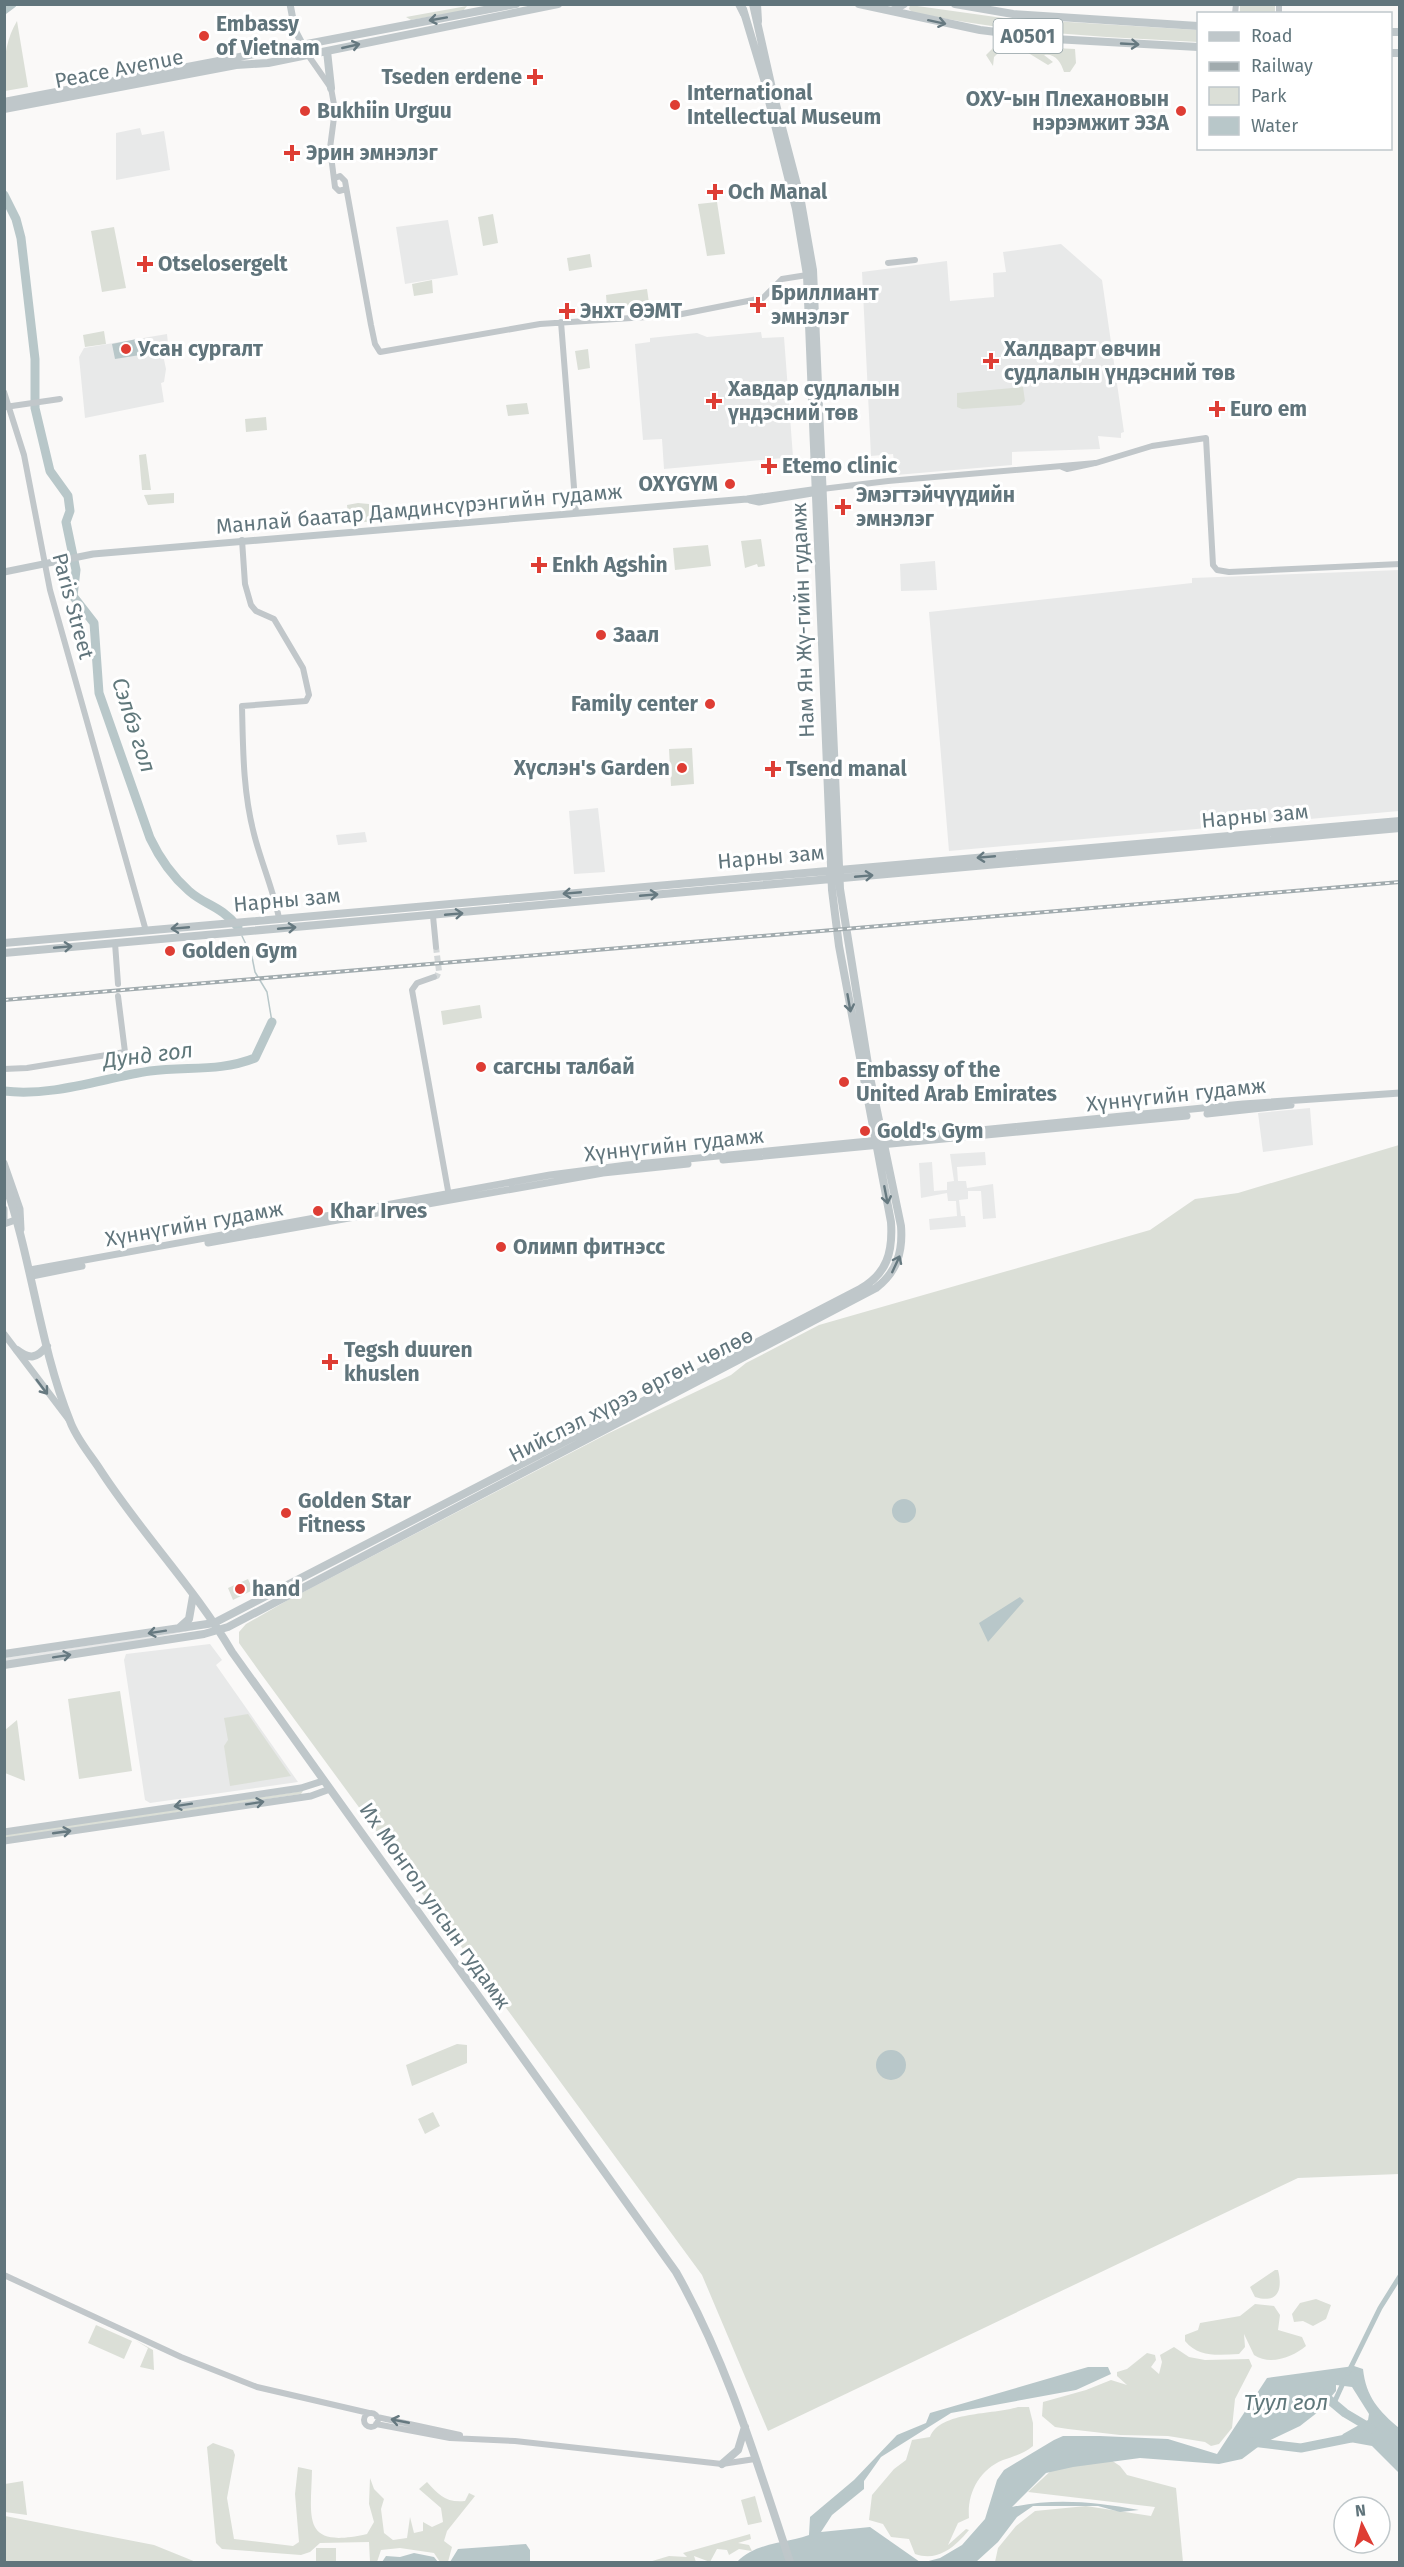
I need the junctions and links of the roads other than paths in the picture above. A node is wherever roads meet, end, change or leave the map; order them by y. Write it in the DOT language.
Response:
graph roads {
  1 [pos="290,4"];
  2 [pos="516,4"];
  3 [pos="558,4"];
  4 [pos="740,4"];
  5 [pos="755,4"];
  6 [pos="859,4"];
  7 [pos="906,4"];
  8 [pos="955,4"];
  9 [pos="891,12"];
  10 [pos="914,17"];
  11 [pos="1197,26"];
  12 [pos="300,45"];
  13 [pos="1197,47"];
  14 [pos="327,51"];
  15 [pos="308,55"];
  16 [pos="332,88"];
  17 [pos="4,102"];
  18 [pos="4,109"];
  19 [pos="335,178"];
  20 [pos="346,189"];
  21 [pos="915,260"];
  22 [pos="888,263"];
  23 [pos="807,275"];
  24 [pos="561,322"];
  25 [pos="4,392"];
  26 [pos="60,399"];
  27 [pos="6,406"];
  28 [pos="818,491"];
  29 [pos="576,513"];
  30 [pos="242,540"];
  31 [pos="1400,564"];
  32 [pos="4,572"];
  33 [pos="1400,821"];
  34 [pos="1400,828"];
  35 [pos="1073,854"];
  36 [pos="835,869"];
  37 [pos="836,879"];
  38 [pos="623,889"];
  39 [pos="624,898"];
  40 [pos="386,910"];
  41 [pos="431,916"];
  42 [pos="279,918"];
  43 [pos="387,920"];
  44 [pos="146,931"];
  45 [pos="43,940"];
  46 [pos="32,941"];
  47 [pos="4,943"];
  48 [pos="115,943"];
  49 [pos="434,947"];
  50 [pos="39,950"];
  51 [pos="4,952"];
  52 [pos="434,977"];
  53 [pos="118,984"];
  54 [pos="118,996"];
  55 [pos="4,1069"];
  56 [pos="1400,1093"];
  57 [pos="880,1142"];
  58 [pos="4,1163"];
  59 [pos="4,1180"];
  60 [pos="449,1197"];
  61 [pos="4,1209"];
  62 [pos="4,1219"];
  63 [pos="18,1219"];
  64 [pos="4,1224"];
  65 [pos="21,1229"];
  66 [pos="31,1273"];
  67 [pos="4,1334"];
  68 [pos="47,1346"];
  69 [pos="17,1350"];
  70 [pos="70,1421"];
  71 [pos="439,1511"];
  72 [pos="193,1596"];
  73 [pos="246,1618"];
  74 [pos="217,1627"];
  75 [pos="176,1629"];
  76 [pos="232,1652"];
  77 [pos="4,1654"];
  78 [pos="4,1665"];
  79 [pos="323,1780"];
  80 [pos="330,1789"];
  81 [pos="4,1832"];
  82 [pos="4,1841"];
  83 [pos="4,2275"];
  84 [pos="366,2416"];
  85 [pos="376,2420"];
  86 [pos="745,2426"];
  87 [pos="755,2459"];
  88 [pos="722,2464"];
  89 [pos="790,2562"];
  1 -- 12 [label="main road"];
  2 -- 12 [label="main road, Peace Avenue, one-way"];
  14 -- 3 [label="main road, Peace Avenue, one-way"];
  4 -- 23 [label="main road, Нам Ян Жү-гийн гудамж"];
  5 -- 28 [label="main road, Нам Ян Жү-гийн гудамж"];
  6 -- 9 [label="main road, A0501"];
  7 -- 9 [label="main road"];
  7 -- 10 [label="main road"];
  8 -- 11 [label="main road, A0501"];
  9 -- 10 [label="main road, A0501"];
  10 -- 13 [label="main road, A0501, one-way"];
  12 -- 15 [label="main road"];
  12 -- 17 [label="main road, Peace Avenue"];
  14 -- 15 [label="main road, Peace Avenue"];
  14 -- 16 [label="main road"];
  15 -- 16 [label="street"];
  15 -- 18 [label="main road, Peace Avenue"];
  16 -- 19 [label="street"];
  19 -- 20 [label="street"];
  19 -- 20 [label="street"];
  20 -- 24 [label="street"];
  21 -- 22 [label="street"];
  23 -- 24 [label="street"];
  23 -- 28 [label="main road, Нам Ян Жү-гийн гудамж"];
  24 -- 29 [label="street"];
  25 -- 27 [label="street, Paris Street"];
  26 -- 27 [label="street"];
  27 -- 44 [label="street, Paris Street"];
  28 -- 29 [label="main road, Манлай баатар Дамдинсүрэнгийн гудамж"];
  28 -- 31 [label="street"];
  28 -- 36 [label="main road, Нам Ян Жү-гийн гудамж"];
  29 -- 30 [label="main road, Манлай баатар Дамдинсүрэнгийн гудамж"];
  30 -- 32 [label="main road, Манлай баатар Дамдинсүрэнгийн гудамж"];
  30 -- 42 [label="street"];
  33 -- 35 [label="main road, Нарны зам"];
  34 -- 35 [label="main road, Нарны зам"];
  35 -- 36 [label="main road, Нарны зам, one-way"];
  37 -- 35 [label="main road, Нарны зам, one-way"];
  36 -- 37 [label="main road, Нам Ян Жү-гийн гудамж"];
  36 -- 38 [label="main road, Нарны зам"];
  39 -- 37 [label="main road, Нарны зам, one-way"];
  37 -- 57 [label="main road, Нийслэл хүрээ өргөн чөлөө"];
  37 -- 57 [label="main road, Нийслэл хүрээ өргөн чөлөө, one-way"];
  38 -- 39 [label="main road"];
  38 -- 40 [label="main road, Нарны зам, one-way"];
  41 -- 39 [label="main road, Нарны зам, one-way"];
  40 -- 42 [label="main road, Нарны зам"];
  40 -- 43 [label="main road"];
  41 -- 43 [label="main road, Нарны зам"];
  41 -- 49 [label="street"];
  42 -- 44 [label="main road, Нарны зам, one-way"];
  48 -- 43 [label="main road, Нарны зам, one-way"];
  44 -- 45 [label="main road, Нарны зам"];
  45 -- 46 [label="main road, Нарны зам"];
  45 -- 50 [label="main road"];
  46 -- 47 [label="main road, Нарны зам"];
  46 -- 50 [label="main road"];
  50 -- 48 [label="main road, Нарны зам, one-way"];
  48 -- 53 [label="street"];
  50 -- 51 [label="main road, Нарны зам"];
  52 -- 60 [label="street"];
  54 -- 55 [label="street"];
  56 -- 57 [label="main road, Хүннүгийн гудамж"];
  57 -- 60 [label="main road, Хүннүгийн гудамж"];
  57 -- 71 [label="main road, Нийслэл хүрээ өргөн чөлөө"];
  58 -- 65 [label="main road"];
  59 -- 63 [label="main road, Их Монгол улсын гудамж"];
  60 -- 66 [label="main road, Хүннүгийн гудамж"];
  61 -- 62 [label="main road"];
  63 -- 64 [label="main road"];
  63 -- 65 [label="main road, Их Монгол улсын гудамж"];
  65 -- 66 [label="main road, Их Монгол улсын гудамж"];
  66 -- 68 [label="main road, Их Монгол улсын гудамж"];
  67 -- 69 [label="main road, Их Монгол улсын гудамж"];
  68 -- 69 [label="main road"];
  68 -- 70 [label="main road, Их Монгол улсын гудамж"];
  69 -- 70 [label="main road, Их Монгол улсын гудамж, one-way"];
  70 -- 72 [label="main road, Их Монгол улсын гудамж"];
  71 -- 73 [label="main road, Нийслэл хүрээ өргөн чөлөө"];
  71 -- 74 [label="main road, Нийслэл хүрээ өргөн чөлөө"];
  72 -- 74 [label="main road, Их Монгол улсын гудамж"];
  72 -- 75 [label="main road"];
  73 -- 74 [label="main road, Нийслэл хүрээ өргөн чөлөө"];
  73 -- 76 [label="main road"];
  74 -- 75 [label="main road, Нийслэл хүрээ өргөн чөлөө"];
  74 -- 76 [label="main road, Их Монгол улсын гудамж"];
  78 -- 74 [label="main road, Нийслэл хүрээ өргөн чөлөө, one-way"];
  75 -- 77 [label="main road, Нийслэл хүрээ өргөн чөлөө, one-way"];
  76 -- 79 [label="main road, Их Монгол улсын гудамж"];
  79 -- 80 [label="main road, Их Монгол улсын гудамж"];
  79 -- 81 [label="main road, one-way"];
  82 -- 80 [label="main road, one-way"];
  80 -- 86 [label="main road, Их Монгол улсын гудамж"];
  83 -- 84 [label="street"];
  84 -- 85 [label="street"];
  84 -- 85 [label="street"];
  85 -- 88 [label="street"];
  86 -- 87 [label="main road, Их Монгол улсын гудамж"];
  86 -- 88 [label="main road"];
  87 -- 88 [label="street"];
  87 -- 89 [label="main road, Их Монгол улсын гудамж"];
}
